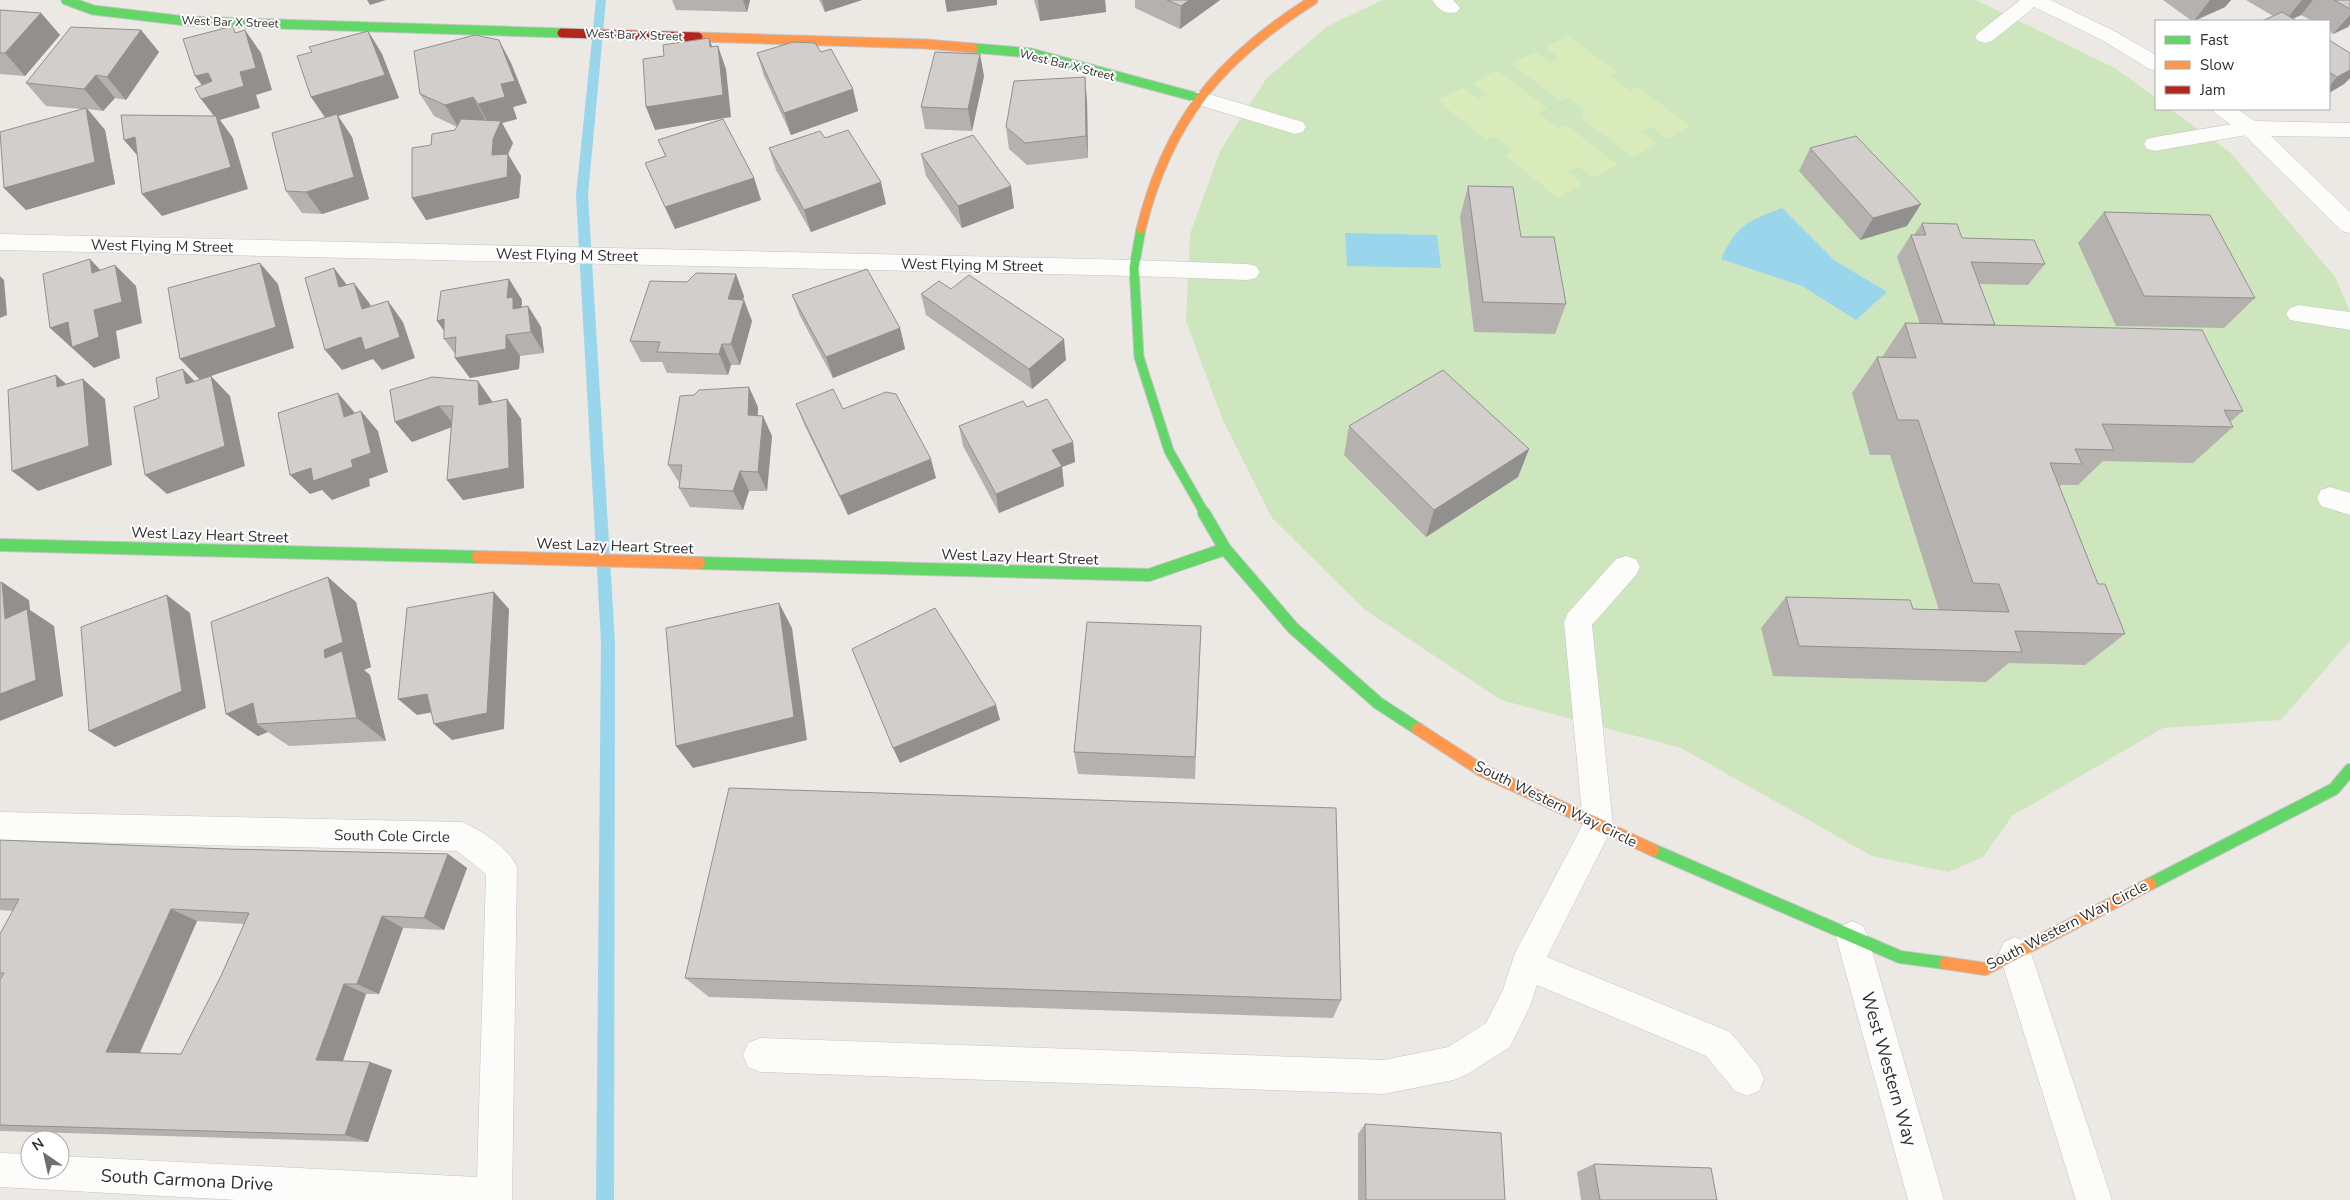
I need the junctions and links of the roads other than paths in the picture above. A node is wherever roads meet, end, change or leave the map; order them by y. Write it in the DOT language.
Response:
graph roads {
  1 [pos="66,0"];
  2 [pos="1313,0"];
  3 [pos="2034,0"];
  4 [pos="1985,37"];
  5 [pos="2155,63"];
  6 [pos="1199,98"];
  7 [pos="2224,110"];
  8 [pos="1295,127"];
  9 [pos="2250,128"];
  10 [pos="2350,130"];
  11 [pos="2155,144"];
  12 [pos="2350,225"];
  13 [pos="0,242"];
  14 [pos="1134,268"];
  15 [pos="1248,272"];
  16 [pos="2298,314"];
  17 [pos="2350,321"];
  18 [pos="0,545"];
  19 [pos="1225,549"];
  20 [pos="1626,567"];
  21 [pos="2348,776"];
  22 [pos="0,826"];
  23 [pos="1598,826"];
  24 [pos="1852,937"];
  25 [pos="2015,952"];
  26 [pos="1526,964"];
  27 [pos="760,1055"];
  28 [pos="1746,1079"];
  29 [pos="0,1170"];
  30 [pos="494,1198"];
  31 [pos="1926,1200"];
  32 [pos="2094,1200"];
  1 -- 6 [label="street, West Bar X Street"];
  2 -- 6 [label="street, South Western Way Circle"];
  3 -- 4 [label="street"];
  3 -- 5 [label="street"];
  6 -- 8 [label="street"];
  6 -- 14 [label="street, South Western Way Circle"];
  7 -- 9 [label="street"];
  9 -- 10 [label="street"];
  9 -- 11 [label="street"];
  9 -- 12 [label="street"];
  13 -- 14 [label="street, West Flying M Street"];
  14 -- 15 [label="street, West Flying M Street"];
  14 -- 19 [label="street, South Western Way Circle"];
  16 -- 17 [label="street"];
  18 -- 19 [label="street, West Lazy Heart Street"];
  19 -- 23 [label="street, South Western Way Circle"];
  20 -- 23 [label="street"];
  21 -- 25 [label="street, South Western Way Circle"];
  22 -- 30 [label="street, South Cole Circle"];
  23 -- 24 [label="street, South Western Way Circle"];
  23 -- 26 [label="street"];
  24 -- 25 [label="street, South Western Way Circle"];
  24 -- 31 [label="street, West Western Way"];
  25 -- 32 [label="street"];
  26 -- 27 [label="street"];
  26 -- 28 [label="street"];
  29 -- 30 [label="street, South Carmona Drive"];
}
